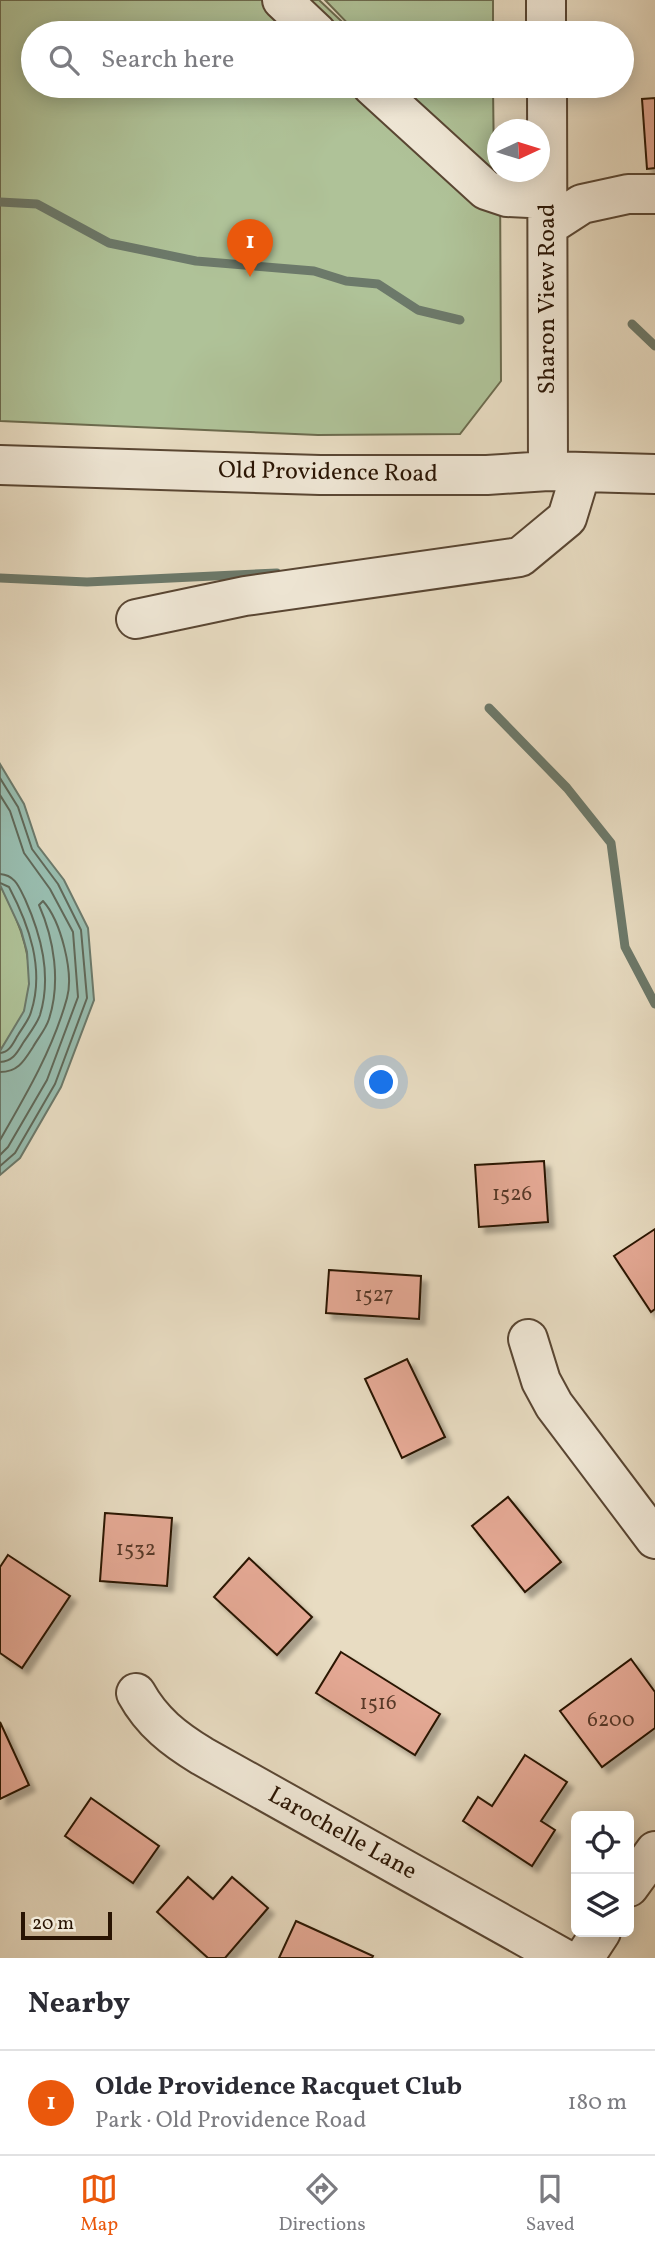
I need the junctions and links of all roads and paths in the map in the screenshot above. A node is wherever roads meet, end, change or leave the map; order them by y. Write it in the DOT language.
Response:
graph roads {
  1 [pos="282,0"];
  2 [pos="546,0"];
  3 [pos="304,21"];
  4 [pos="546,21"];
  5 [pos="385,98"];
  6 [pos="547,98"];
  7 [pos="655,194"];
  8 [pos="549,213"];
  9 [pos="0,465"];
  10 [pos="565,472"];
  11 [pos="655,474"];
  12 [pos="136,620"];
  13 [pos="528,1339"];
  14 [pos="655,1539"];
  15 [pos="136,1693"];
  16 [pos="655,1851"];
  17 [pos="634,1880"];
  18 [pos="598,1937"];
  19 [pos="563,1958"];
  20 [pos="584,1958"];
  1 -- 3 [label="street"];
  2 -- 4 [label="street"];
  5 -- 8 [label="street"];
  6 -- 8 [label="street, Sharon View Road"];
  7 -- 8 [label="street"];
  8 -- 10 [label="street, Sharon View Road"];
  9 -- 10 [label="street, Old Providence Road"];
  10 -- 11 [label="street, Old Providence Road"];
  10 -- 12 [label="street, Sharon View Road"];
  13 -- 14 [label="street"];
  15 -- 19 [label="street, Larochelle Lane"];
  16 -- 17 [label="street"];
  18 -- 20 [label="street"];
}
